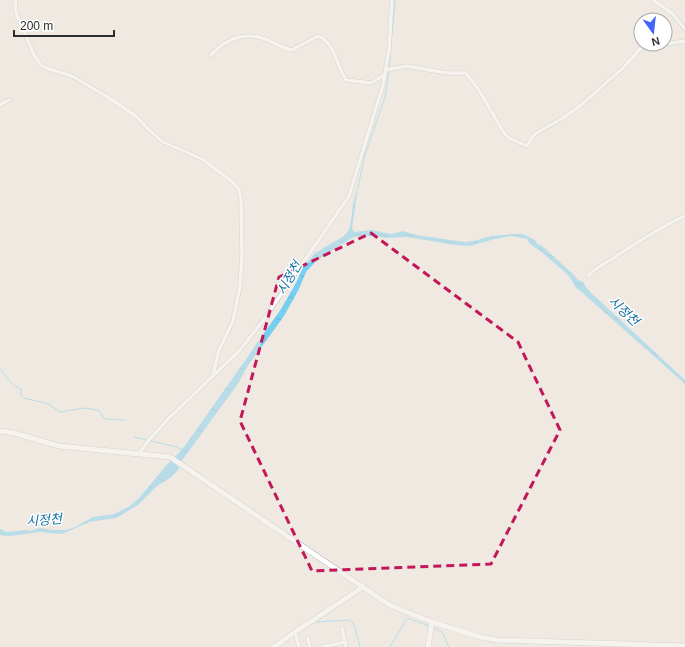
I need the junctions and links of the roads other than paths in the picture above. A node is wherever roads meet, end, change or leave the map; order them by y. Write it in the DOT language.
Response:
graph roads {
  1 [pos="16,0"];
  2 [pos="392,0"];
  3 [pos="653,0"];
  4 [pos="685,29"];
  5 [pos="685,42"];
  6 [pos="211,55"];
  7 [pos="386,70"];
  8 [pos="384,75"];
  9 [pos="9,100"];
  10 [pos="0,105"];
  11 [pos="685,216"];
  12 [pos="588,276"];
  13 [pos="213,375"];
  14 [pos="0,431"];
  15 [pos="139,454"];
  16 [pos="363,587"];
  17 [pos="432,622"];
  18 [pos="342,629"];
  19 [pos="295,632"];
  20 [pos="308,638"];
  21 [pos="345,642"];
  22 [pos="586,645"];
  23 [pos="685,646"];
  24 [pos="274,647"];
  25 [pos="299,647"];
  26 [pos="310,647"];
  27 [pos="322,647"];
  28 [pos="346,647"];
  29 [pos="428,647"];
  1 -- 13 [label="street"];
  2 -- 7 [label="street"];
  3 -- 4 [label="street"];
  5 -- 7 [label="street"];
  6 -- 8 [label="street"];
  7 -- 8 [label="street"];
  8 -- 13 [label="street"];
  9 -- 10 [label="street"];
  11 -- 12 [label="street"];
  13 -- 15 [label="street"];
  14 -- 15 [label="main road"];
  15 -- 16 [label="main road"];
  16 -- 17 [label="main road"];
  16 -- 19 [label="main road"];
  17 -- 22 [label="main road"];
  17 -- 29 [label="main road"];
  18 -- 21 [label="street"];
  19 -- 24 [label="main road"];
  19 -- 25 [label="street"];
  20 -- 26 [label="street"];
  21 -- 27 [label="street"];
  21 -- 28 [label="street"];
  22 -- 23 [label="main road"];
}
